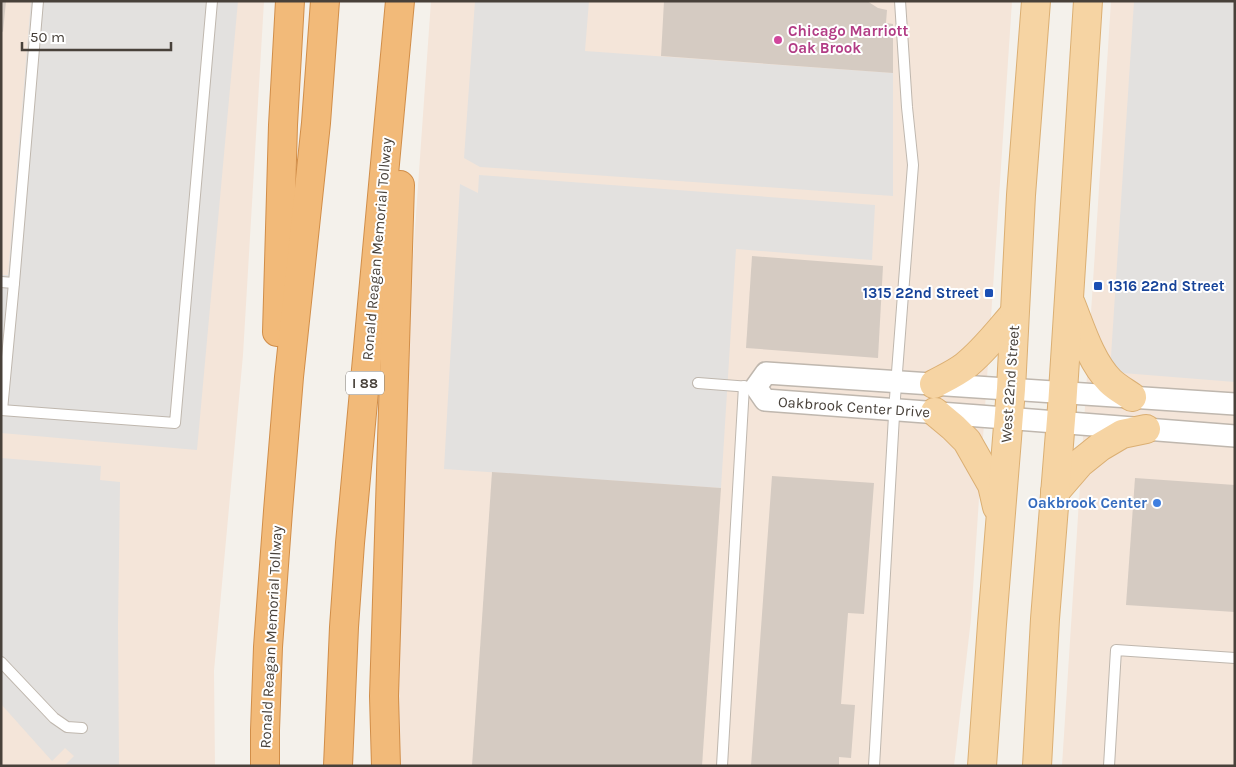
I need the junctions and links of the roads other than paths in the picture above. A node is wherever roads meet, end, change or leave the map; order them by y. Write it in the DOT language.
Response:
graph roads {
  1 [pos="38,1"];
  2 [pos="212,1"];
  3 [pos="290,1"];
  4 [pos="325,1"];
  5 [pos="400,1"];
  6 [pos="406,1"];
  7 [pos="900,1"];
  8 [pos="1088,1"];
  9 [pos="1033,4"];
  10 [pos="1,282"];
  11 [pos="14,283"];
  12 [pos="1069,299"];
  13 [pos="1014,314"];
  14 [pos="897,381"];
  15 [pos="698,383"];
  16 [pos="934,384"];
  17 [pos="750,387"];
  18 [pos="1010,389"];
  19 [pos="1062,392"];
  20 [pos="1132,397"];
  21 [pos="1235,404"];
  22 [pos="895,409"];
  23 [pos="2,410"];
  24 [pos="935,412"];
  25 [pos="1008,418"];
  26 [pos="1060,422"];
  27 [pos="1146,429"];
  28 [pos="1235,436"];
  29 [pos="1055,492"];
  30 [pos="1000,521"];
  31 [pos="268,647"];
  32 [pos="1235,658"];
  33 [pos="1,662"];
  34 [pos="82,728"];
  35 [pos="265,766"];
  36 [pos="338,766"];
  37 [pos="386,766"];
  38 [pos="722,766"];
  39 [pos="874,766"];
  40 [pos="982,766"];
  41 [pos="1037,766"];
  42 [pos="1109,766"];
  1 -- 11 [label="lane"];
  2 -- 23 [label="lane"];
  3 -- 31 [label="highway"];
  4 -- 31 [label="highway, Ronald Reagan Memorial Tollway"];
  5 -- 36 [label="highway, Ronald Reagan Memorial Tollway / I 88"];
  6 -- 37 [label="highway"];
  7 -- 14 [label="lane"];
  8 -- 12 [label="main road"];
  9 -- 13 [label="main road, West 22nd Street"];
  10 -- 11 [label="lane"];
  11 -- 23 [label="lane"];
  12 -- 19 [label="main road"];
  12 -- 20 [label="main road"];
  13 -- 16 [label="main road"];
  13 -- 18 [label="main road, West 22nd Street"];
  14 -- 16 [label="street, Oakbrook Center Drive"];
  14 -- 17 [label="street, Oakbrook Center Drive"];
  14 -- 22 [label="lane"];
  15 -- 17 [label="lane"];
  16 -- 18 [label="street, Oakbrook Center Drive"];
  17 -- 22 [label="street, Oakbrook Center Drive"];
  17 -- 38 [label="lane"];
  18 -- 19 [label="street, Oakbrook Center Drive"];
  18 -- 25 [label="main road, West 22nd Street"];
  19 -- 20 [label="street, Oakbrook Center Drive"];
  19 -- 26 [label="main road"];
  20 -- 21 [label="street, Oakbrook Center Drive"];
  22 -- 24 [label="street, Oakbrook Center Drive"];
  22 -- 39 [label="lane"];
  24 -- 25 [label="street, Oakbrook Center Drive"];
  24 -- 30 [label="main road"];
  25 -- 26 [label="street, Oakbrook Center Drive"];
  25 -- 30 [label="main road, West 22nd Street"];
  26 -- 27 [label="street, Oakbrook Center Drive"];
  26 -- 29 [label="main road"];
  27 -- 28 [label="street, Oakbrook Center Drive"];
  27 -- 29 [label="main road"];
  29 -- 41 [label="main road"];
  30 -- 40 [label="main road, West 22nd Street"];
  31 -- 35 [label="highway, Ronald Reagan Memorial Tollway"];
  32 -- 42 [label="lane"];
  33 -- 34 [label="lane"];
}
